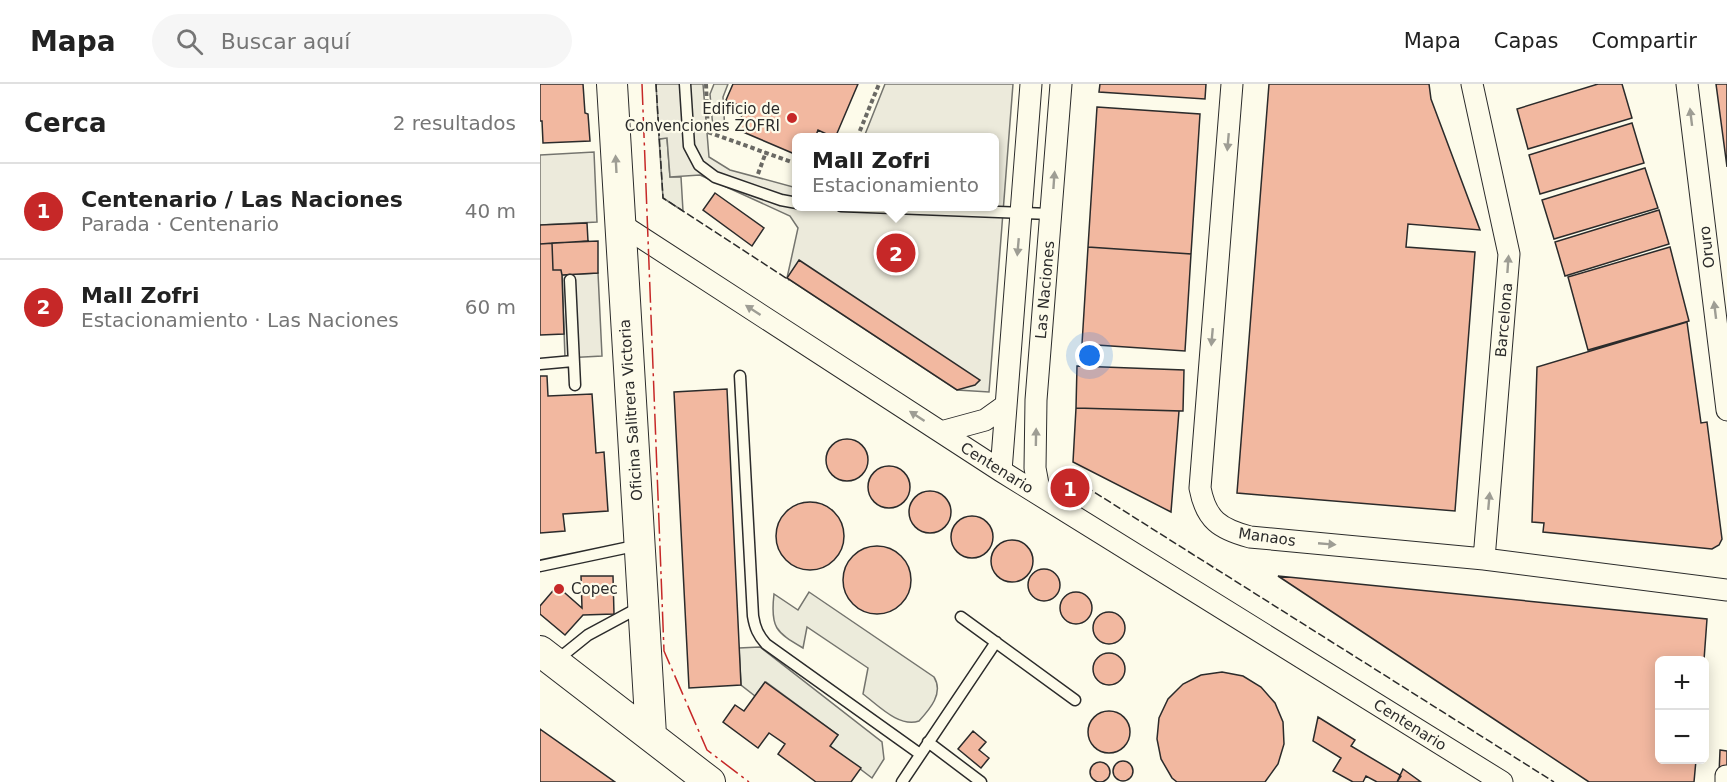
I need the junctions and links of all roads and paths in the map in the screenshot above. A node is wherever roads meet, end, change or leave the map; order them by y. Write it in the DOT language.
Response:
graph roads {
  1 [pos="612,84"];
  2 [pos="685,84"];
  3 [pos="879,84"];
  4 [pos="1031,84"];
  5 [pos="1061,84"];
  6 [pos="1232,84"];
  7 [pos="1472,84"];
  8 [pos="1687,84"];
  9 [pos="708,132"];
  10 [pos="859,133"];
  11 [pos="766,152"];
  12 [pos="792,162"];
  13 [pos="758,175"];
  14 [pos="792,202"];
  15 [pos="961,211"];
  16 [pos="1021,213"];
  17 [pos="1051,214"];
  18 [pos="619,223"];
  19 [pos="570,280"];
  20 [pos="573,361"];
  21 [pos="540,364"];
  22 [pos="740,376"];
  23 [pos="575,385"];
  24 [pos="1006,405"];
  25 [pos="1727,410"];
  26 [pos="941,432"];
  27 [pos="1001,471"];
  28 [pos="1040,495"];
  29 [pos="639,545"];
  30 [pos="1484,559"];
  31 [pos="540,566"];
  32 [pos="1727,590"];
  33 [pos="643,605"];
  34 [pos="961,617"];
  35 [pos="996,642"];
  36 [pos="547,657"];
  37 [pos="1075,700"];
  38 [pos="651,735"];
  39 [pos="928,742"];
  40 [pos="920,754"];
  41 [pos="710,782"];
  42 [pos="902,782"];
  43 [pos="981,782"];
  44 [pos="1502,782"];
  18 -- 1 [label="street, Oficina Salitrera Victoria, one-way"];
  2 -- 14 [label="lane"];
  3 -- 10 [label="path"];
  4 -- 16 [label="street, Las Naciones"];
  17 -- 5 [label="street, Las Naciones, one-way"];
  6 -- 30 [label="street, Manaos, one-way"];
  30 -- 7 [label="street, Barcelona, one-way"];
  25 -- 8 [label="street, Oruro, one-way"];
  9 -- 11 [label="path"];
  11 -- 12 [label="path"];
  11 -- 13 [label="path"];
  15 -- 16 [label="lane"];
  16 -- 17 [label="lane"];
  16 -- 24 [label="street, Las Naciones, one-way"];
  28 -- 17 [label="street, Las Naciones, one-way"];
  26 -- 18 [label="street, Centenario, one-way"];
  18 -- 29 [label="street, Oficina Salitrera Victoria"];
  19 -- 20 [label="lane"];
  20 -- 21 [label="lane"];
  20 -- 23 [label="lane"];
  22 -- 40 [label="lane"];
  24 -- 26 [label="street"];
  24 -- 27 [label="street, Las Naciones"];
  26 -- 27 [label="street, Centenario"];
  27 -- 28 [label="street, Centenario"];
  28 -- 44 [label="street, Centenario"];
  29 -- 31 [label="lane"];
  29 -- 33 [label="street, Oficina Salitrera Victoria"];
  30 -- 32 [label="street, Manaos"];
  33 -- 36 [label="lane"];
  33 -- 38 [label="street, Oficina Salitrera Victoria"];
  34 -- 35 [label="lane"];
  35 -- 37 [label="lane"];
  35 -- 39 [label="lane"];
  36 -- 38 [label="street"];
  38 -- 41 [label="street"];
  39 -- 40 [label="lane"];
  39 -- 43 [label="lane"];
  40 -- 42 [label="lane"];
}
